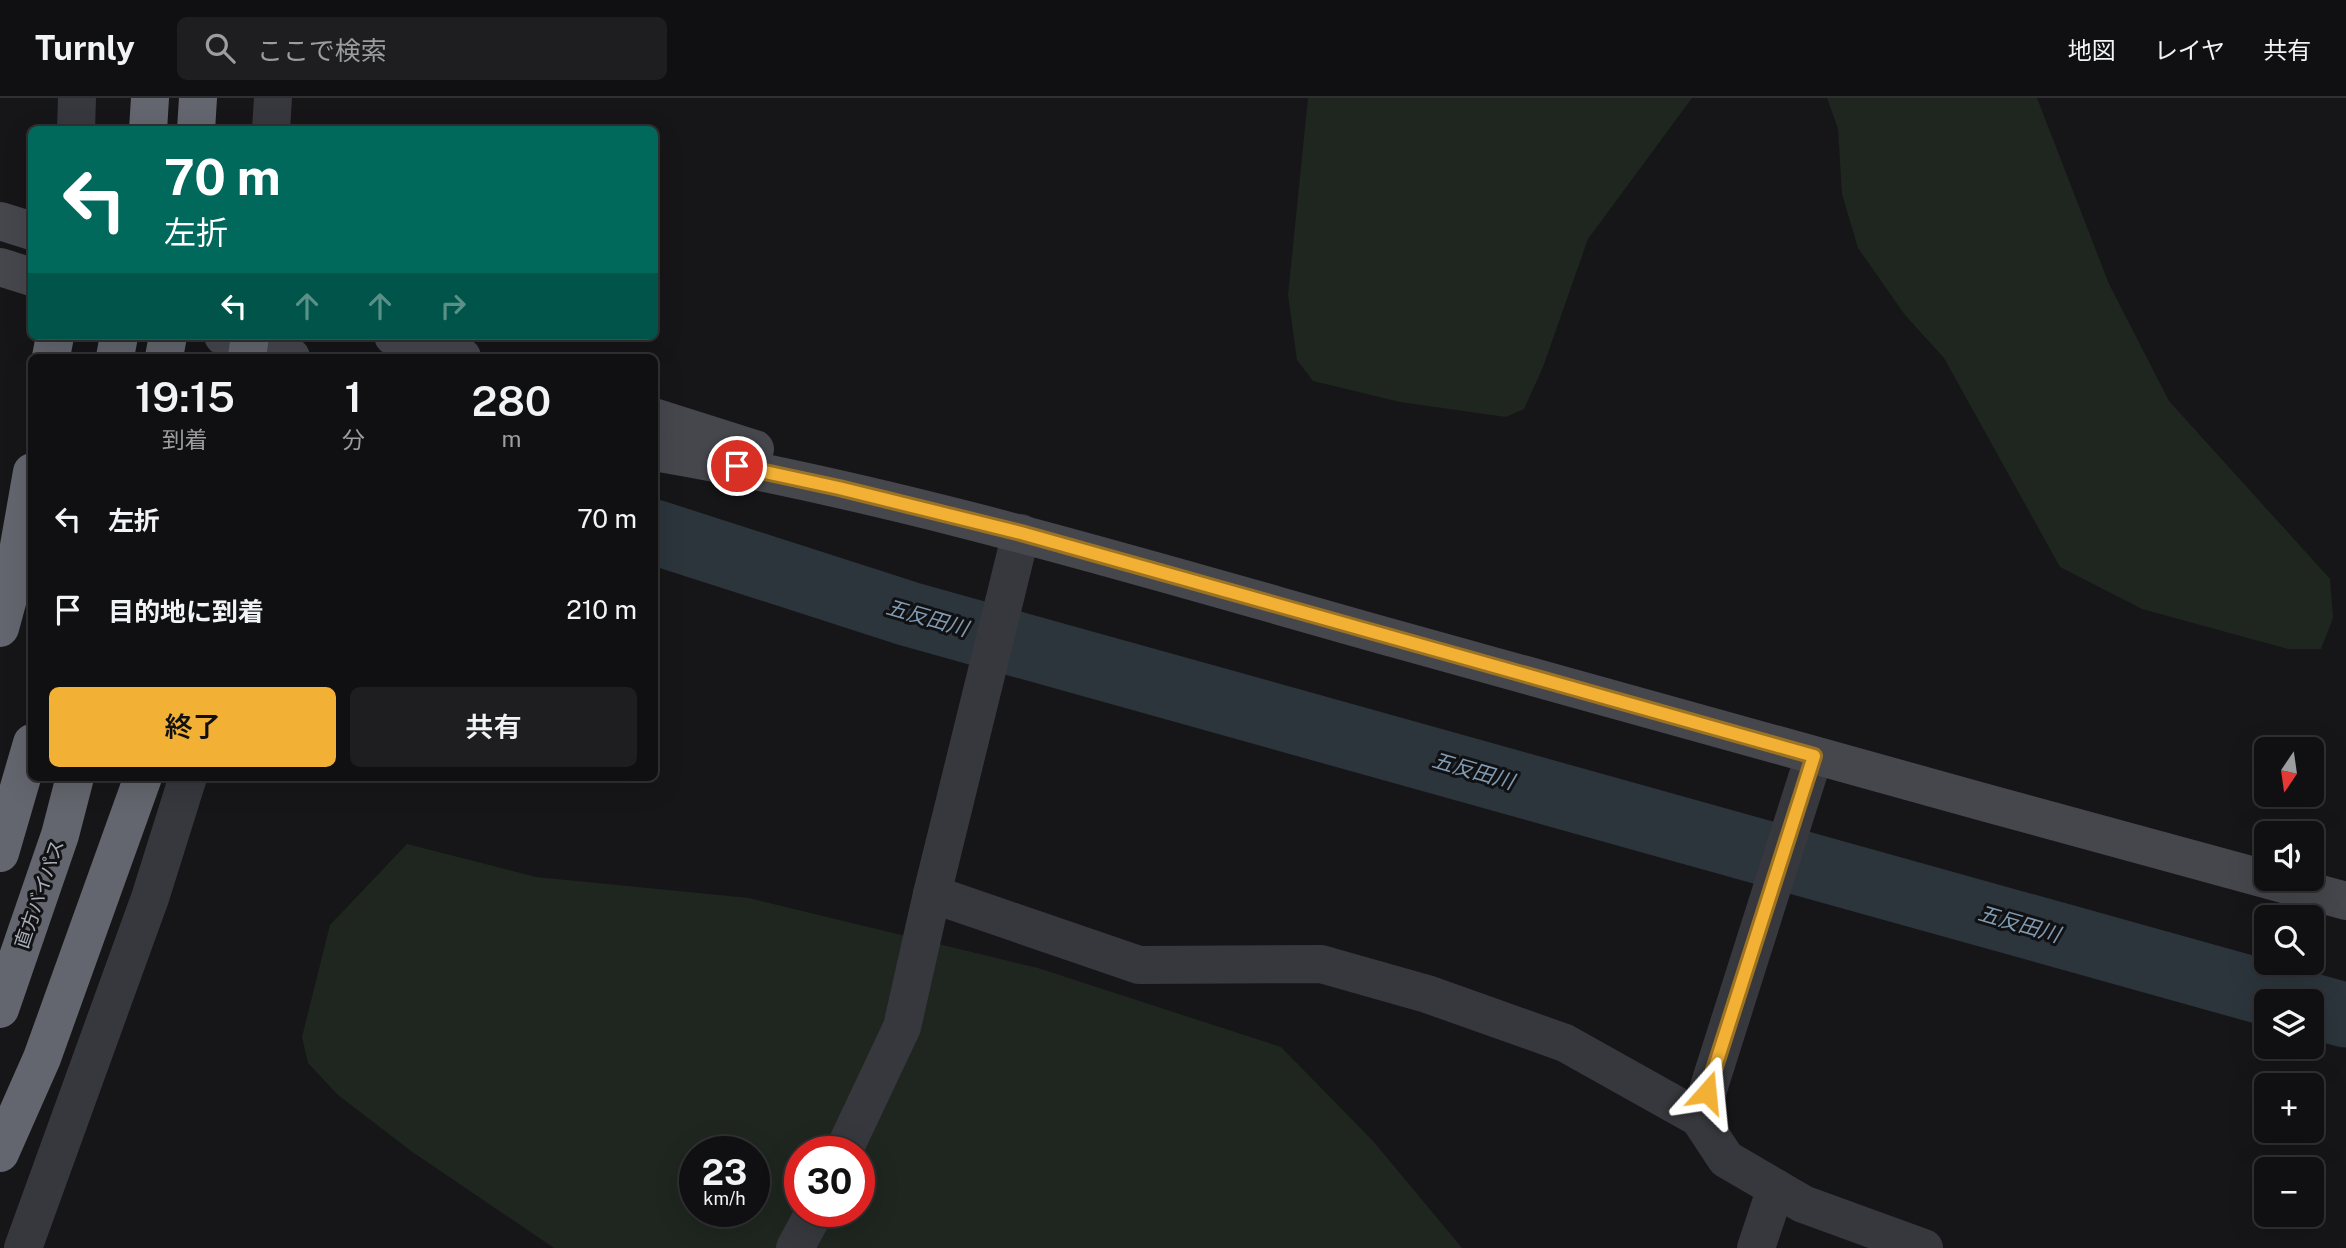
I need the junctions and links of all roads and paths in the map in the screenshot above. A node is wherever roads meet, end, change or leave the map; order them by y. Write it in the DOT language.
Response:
graph roads {
  1 [pos="78,98"];
  2 [pos="150,98"];
  3 [pos="198,98"];
  4 [pos="273,98"];
  5 [pos="76,126"];
  6 [pos="148,126"];
  7 [pos="196,126"];
  8 [pos="271,126"];
  9 [pos="0,221"];
  10 [pos="28,230"];
  11 [pos="0,267"];
  12 [pos="28,276"];
  13 [pos="406,340"];
  14 [pos="242,343"];
  15 [pos="280,354"];
  16 [pos="452,354"];
  17 [pos="658,418"];
  18 [pos="658,453"];
  19 [pos="28,489"];
  20 [pos="1021,533"];
  21 [pos="6,584"];
  22 [pos="0,628"];
  23 [pos="1814,756"];
  24 [pos="28,757"];
  25 [pos="74,781"];
  26 [pos="143,781"];
  27 [pos="186,781"];
  28 [pos="4,840"];
  29 [pos="932,894"];
  30 [pos="2346,901"];
  31 [pos="0,1010"];
  32 [pos="1699,1118"];
  33 [pos="851,1136"];
  34 [pos="0,1153"];
  35 [pos="1776,1188"];
  36 [pos="806,1227"];
  37 [pos="23,1248"];
  38 [pos="795,1248"];
  39 [pos="1756,1248"];
  40 [pos="1924,1248"];
  1 -- 5 [label="street"];
  2 -- 6 [label="highway"];
  3 -- 7 [label="highway"];
  4 -- 8 [label="street"];
  9 -- 10 [label="street"];
  11 -- 12 [label="street"];
  13 -- 16 [label="street"];
  14 -- 15 [label="street"];
  17 -- 20 [label="street"];
  18 -- 20 [label="street"];
  19 -- 21 [label="highway"];
  20 -- 23 [label="street"];
  20 -- 29 [label="street"];
  21 -- 22 [label="highway"];
  23 -- 30 [label="street"];
  23 -- 32 [label="street"];
  24 -- 28 [label="highway"];
  25 -- 31 [label="highway, 直方バイパス"];
  26 -- 34 [label="highway"];
  27 -- 37 [label="street"];
  29 -- 32 [label="street"];
  29 -- 33 [label="street"];
  32 -- 35 [label="street"];
  35 -- 39 [label="street"];
  35 -- 40 [label="street"];
  36 -- 38 [label="street"];
}
